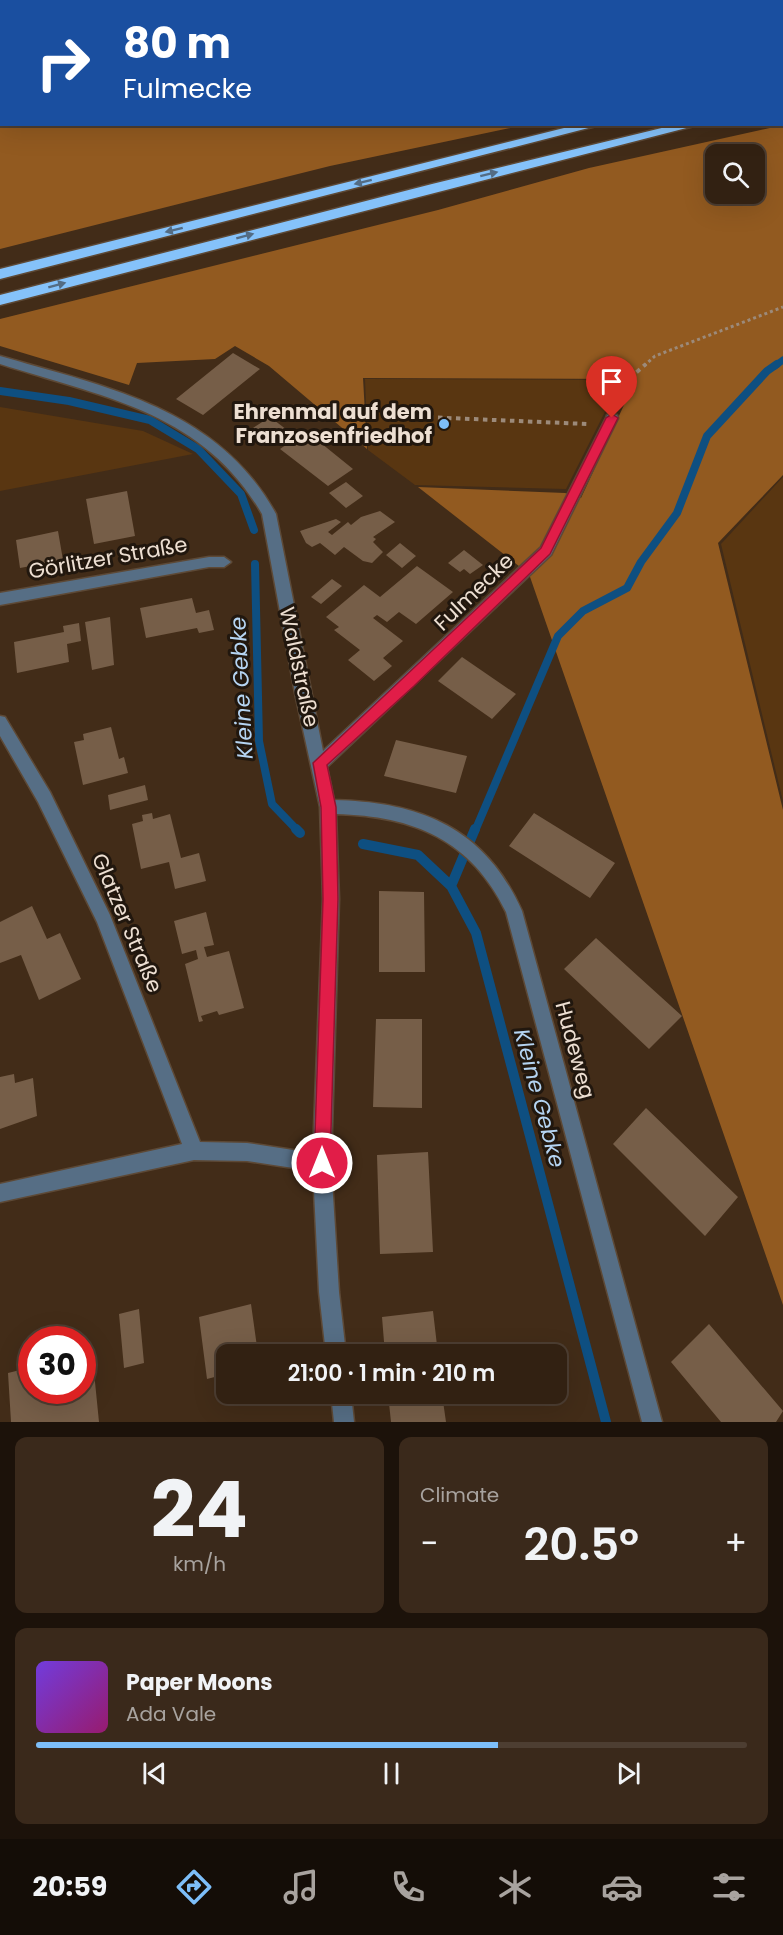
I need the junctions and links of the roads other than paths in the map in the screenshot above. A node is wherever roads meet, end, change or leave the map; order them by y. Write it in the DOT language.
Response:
graph roads {
  1 [pos="590,126"];
  2 [pos="688,126"];
  3 [pos="0,274"];
  4 [pos="0,300"];
  5 [pos="0,360"];
  6 [pos="610,421"];
  7 [pos="224,562"];
  8 [pos="0,599"];
  9 [pos="0,722"];
  10 [pos="5,741"];
  11 [pos="320,763"];
  12 [pos="328,807"];
  13 [pos="194,1150"];
  14 [pos="322,1163"];
  15 [pos="0,1192"];
  16 [pos="335,1344"];
  17 [pos="342,1404"];
  18 [pos="344,1422"];
  19 [pos="652,1422"];
  1 -- 3 [label="highway, one-way"];
  4 -- 2 [label="highway, one-way"];
  5 -- 11 [label="street, Waldstraße"];
  6 -- 11 [label="street, Fulmecke"];
  7 -- 8 [label="street, Görlitzer Straße"];
  9 -- 10 [label="street, Glatzer Straße"];
  10 -- 13 [label="street, Glatzer Straße"];
  11 -- 12 [label="street, Waldstraße"];
  12 -- 14 [label="street, Waldstraße"];
  12 -- 19 [label="street, Hudeweg"];
  13 -- 14 [label="street"];
  13 -- 15 [label="street"];
  14 -- 16 [label="street, Waldstraße"];
  17 -- 18 [label="street"];
}
